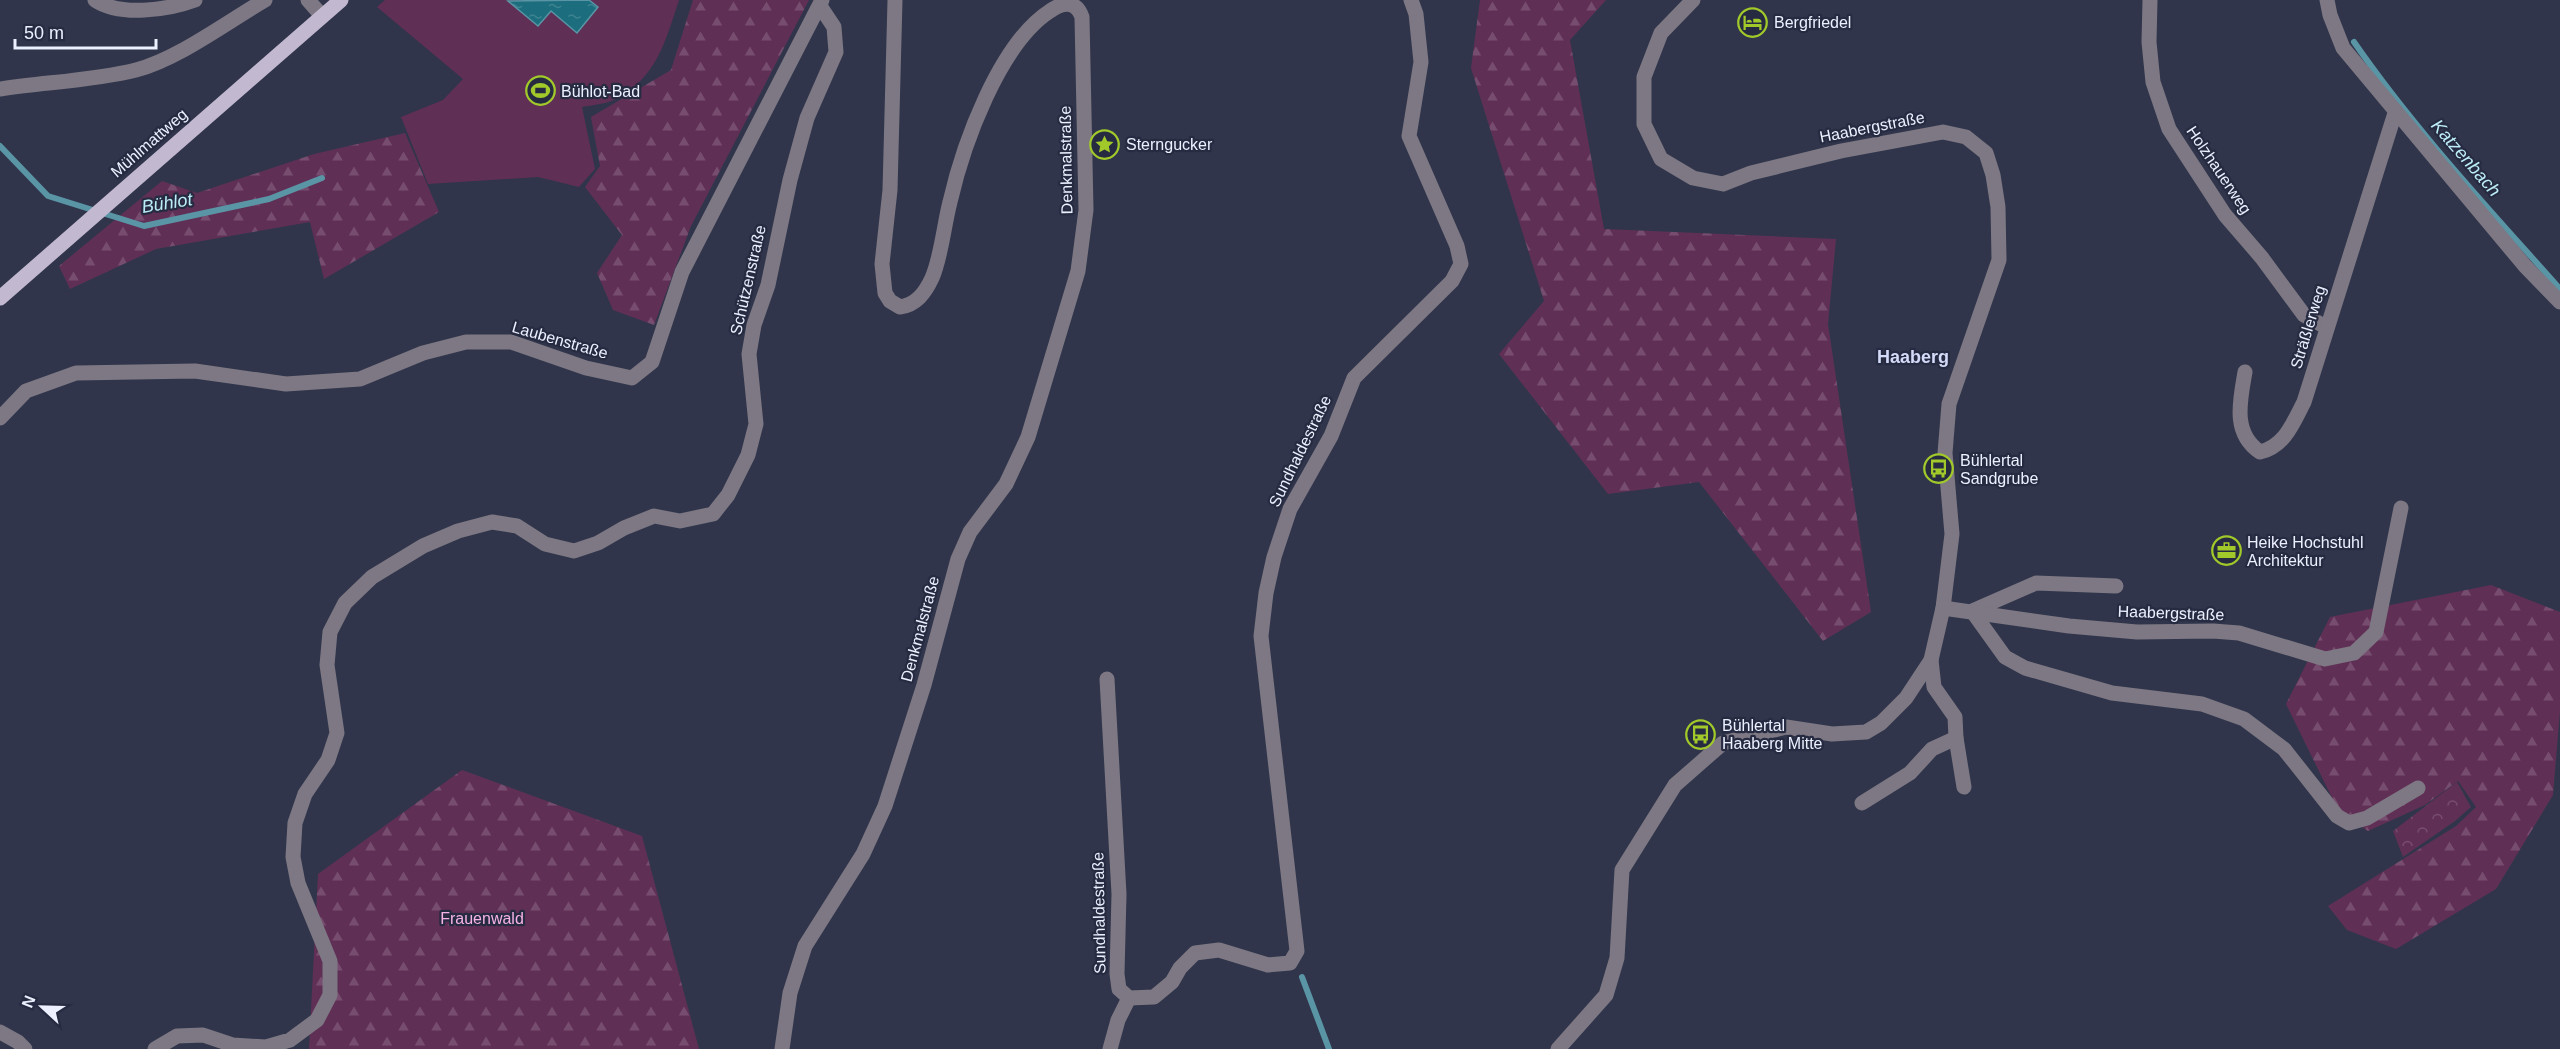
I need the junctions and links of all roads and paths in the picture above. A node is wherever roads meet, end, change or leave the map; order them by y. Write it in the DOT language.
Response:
graph roads {
  1 [pos="95,0"];
  2 [pos="195,0"];
  3 [pos="266,0"];
  4 [pos="308,0"];
  5 [pos="341,0"];
  6 [pos="895,0"];
  7 [pos="1411,0"];
  8 [pos="1693,0"];
  9 [pos="2150,0"];
  10 [pos="2327,0"];
  11 [pos="821,3"];
  12 [pos="322,16"];
  13 [pos="0,88"];
  14 [pos="2395,113"];
  15 [pos="0,298"];
  16 [pos="2560,302"];
  17 [pos="2326,327"];
  18 [pos="2245,372"];
  19 [pos="0,418"];
  20 [pos="2401,508"];
  21 [pos="2116,586"];
  22 [pos="1943,608"];
  23 [pos="1972,611"];
  24 [pos="1930,660"];
  25 [pos="1107,678"];
  26 [pos="1956,738"];
  27 [pos="1964,787"];
  28 [pos="2418,788"];
  29 [pos="1862,803"];
  30 [pos="1129,998"];
  31 [pos="0,1032"];
  32 [pos="25,1049"];
  33 [pos="155,1049"];
  34 [pos="782,1049"];
  35 [pos="1110,1049"];
  36 [pos="1558,1049"];
  1 -- 2 [label="street"];
  3 -- 13 [label="street"];
  4 -- 12 [label="street"];
  5 -- 12 [label="main road, Mühlmattweg"];
  6 -- 34 [label="street, Denkmalstraße"];
  7 -- 30 [label="street, Sundhaldestraße"];
  8 -- 22 [label="street, Haabergstraße"];
  9 -- 17 [label="street, Holzhauerweg"];
  10 -- 14 [label="street"];
  11 -- 19 [label="street, Laubenstraße"];
  11 -- 33 [label="street, Schützenstraße"];
  12 -- 15 [label="main road, Mühlmattweg"];
  14 -- 16 [label="street"];
  14 -- 17 [label="street, Sträßlerweg"];
  17 -- 18 [label="street, Sträßlerweg"];
  20 -- 23 [label="street, Haabergstraße"];
  21 -- 23 [label="street, Haabergstraße"];
  22 -- 23 [label="street, Haabergstraße"];
  22 -- 24 [label="street, Haabergstraße"];
  23 -- 28 [label="street"];
  24 -- 26 [label="street, Haabergstraße"];
  24 -- 36 [label="street, Haabergstraße"];
  25 -- 30 [label="street, Sundhaldestraße"];
  26 -- 27 [label="street, Haabergstraße"];
  26 -- 29 [label="street"];
  30 -- 35 [label="street"];
  31 -- 32 [label="street"];
}
